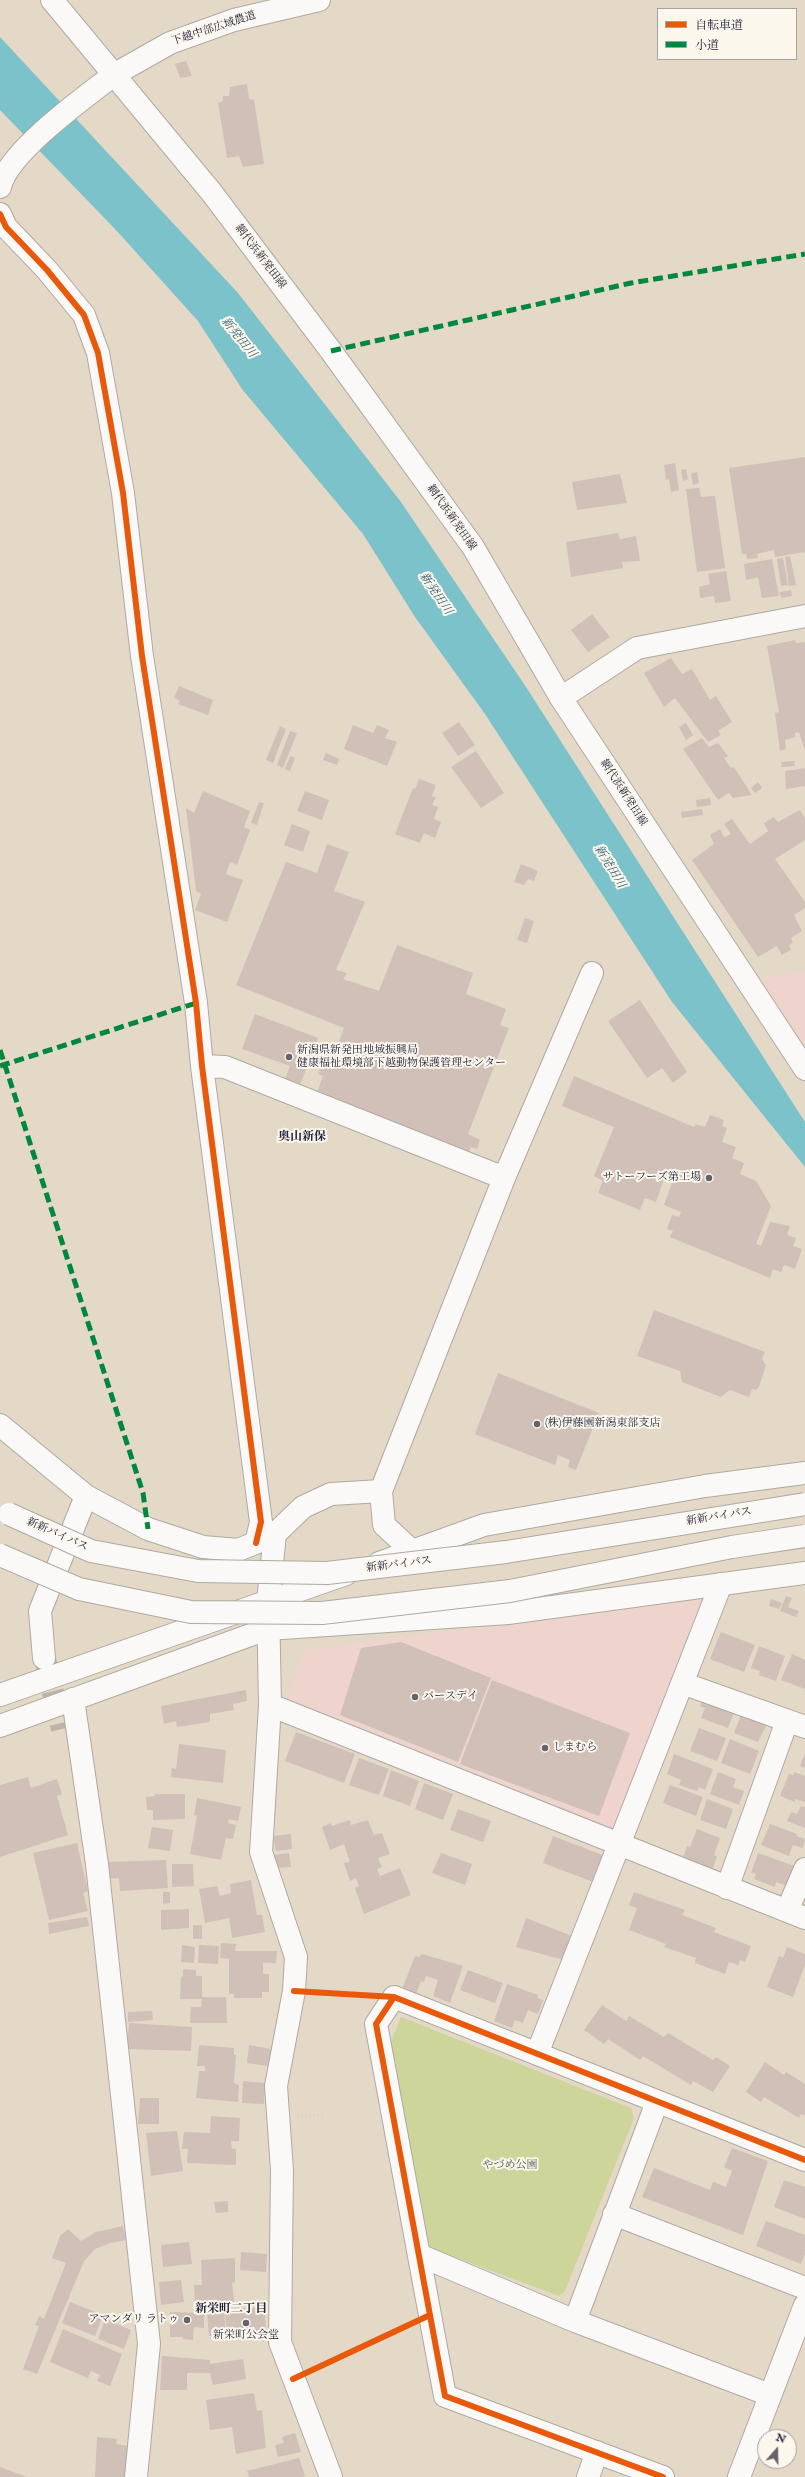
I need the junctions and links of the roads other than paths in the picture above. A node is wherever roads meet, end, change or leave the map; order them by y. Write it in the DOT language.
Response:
graph roads {
  1 [pos="52,0"];
  2 [pos="320,0"];
  3 [pos="115,74"];
  4 [pos="0,187"];
  5 [pos="0,214"];
  6 [pos="805,616"];
  7 [pos="561,698"];
  8 [pos="592,973"];
  9 [pos="202,1066"];
  10 [pos="805,1069"];
  11 [pos="504,1178"];
  12 [pos="0,1425"];
  13 [pos="805,1473"];
  14 [pos="381,1491"];
  15 [pos="86,1496"];
  16 [pos="805,1504"];
  17 [pos="5,1511"];
  18 [pos="805,1536"];
  19 [pos="265,1538"];
  20 [pos="412,1551"];
  21 [pos="0,1555"];
  22 [pos="805,1573"];
  23 [pos="721,1584"];
  24 [pos="268,1602"];
  25 [pos="267,1629"];
  26 [pos="44,1658"];
  27 [pos="682,1683"];
  28 [pos="0,1695"];
  29 [pos="73,1698"];
  30 [pos="270,1705"];
  31 [pos="796,1724"];
  32 [pos="0,1726"];
  33 [pos="62,1729"];
  34 [pos="618,1845"];
  35 [pos="97,1864"];
  36 [pos="805,1869"];
  37 [pos="727,1888"];
  38 [pos="796,1915"];
  39 [pos="537,2054"];
  40 [pos="657,2102"];
  41 [pos="805,2160"];
  42 [pos="614,2214"];
  43 [pos="419,2255"];
  44 [pos="805,2288"];
  45 [pos="805,2305"];
  46 [pos="575,2321"];
  47 [pos="770,2395"];
  48 [pos="597,2452"];
  49 [pos="136,2477"];
  50 [pos="331,2477"];
  51 [pos="588,2477"];
  52 [pos="663,2477"];
  53 [pos="739,2477"];
  1 -- 3 [label="main road, 網代浜新発田線"];
  2 -- 3 [label="main road, 下越中部広域農道"];
  3 -- 4 [label="main road, 下越中部広域農道"];
  3 -- 7 [label="main road, 網代浜新発田線"];
  5 -- 9 [label="main road"];
  6 -- 7 [label="main road"];
  7 -- 10 [label="main road, 網代浜新発田線"];
  8 -- 11 [label="main road"];
  9 -- 11 [label="main road"];
  9 -- 19 [label="main road"];
  11 -- 14 [label="main road"];
  12 -- 15 [label="main road"];
  13 -- 20 [label="main road"];
  14 -- 19 [label="main road"];
  14 -- 20 [label="main road"];
  15 -- 19 [label="main road"];
  15 -- 26 [label="main road"];
  16 -- 17 [label="main road, 新新バイパス, bridge"];
  18 -- 21 [label="main road, bridge"];
  19 -- 24 [label="main road"];
  20 -- 24 [label="main road"];
  22 -- 23 [label="main road"];
  23 -- 25 [label="main road"];
  23 -- 27 [label="main road"];
  24 -- 25 [label="main road"];
  24 -- 28 [label="main road"];
  25 -- 29 [label="main road"];
  25 -- 30 [label="main road"];
  27 -- 31 [label="main road"];
  27 -- 34 [label="main road"];
  29 -- 32 [label="main road"];
  29 -- 35 [label="main road"];
  30 -- 34 [label="main road"];
  30 -- 50 [label="main road"];
  31 -- 37 [label="main road"];
  33 -- 35 [label="main road"];
  34 -- 37 [label="main road"];
  34 -- 39 [label="main road"];
  35 -- 49 [label="main road"];
  36 -- 38 [label="main road"];
  37 -- 38 [label="main road"];
  39 -- 40 [label="main road"];
  39 -- 43 [label="main road"];
  40 -- 41 [label="main road"];
  40 -- 42 [label="main road"];
  42 -- 44 [label="main road"];
  42 -- 46 [label="main road"];
  43 -- 46 [label="main road"];
  43 -- 48 [label="main road"];
  45 -- 47 [label="main road"];
  46 -- 47 [label="main road"];
  47 -- 53 [label="main road"];
  48 -- 51 [label="main road"];
  48 -- 52 [label="main road"];
}
